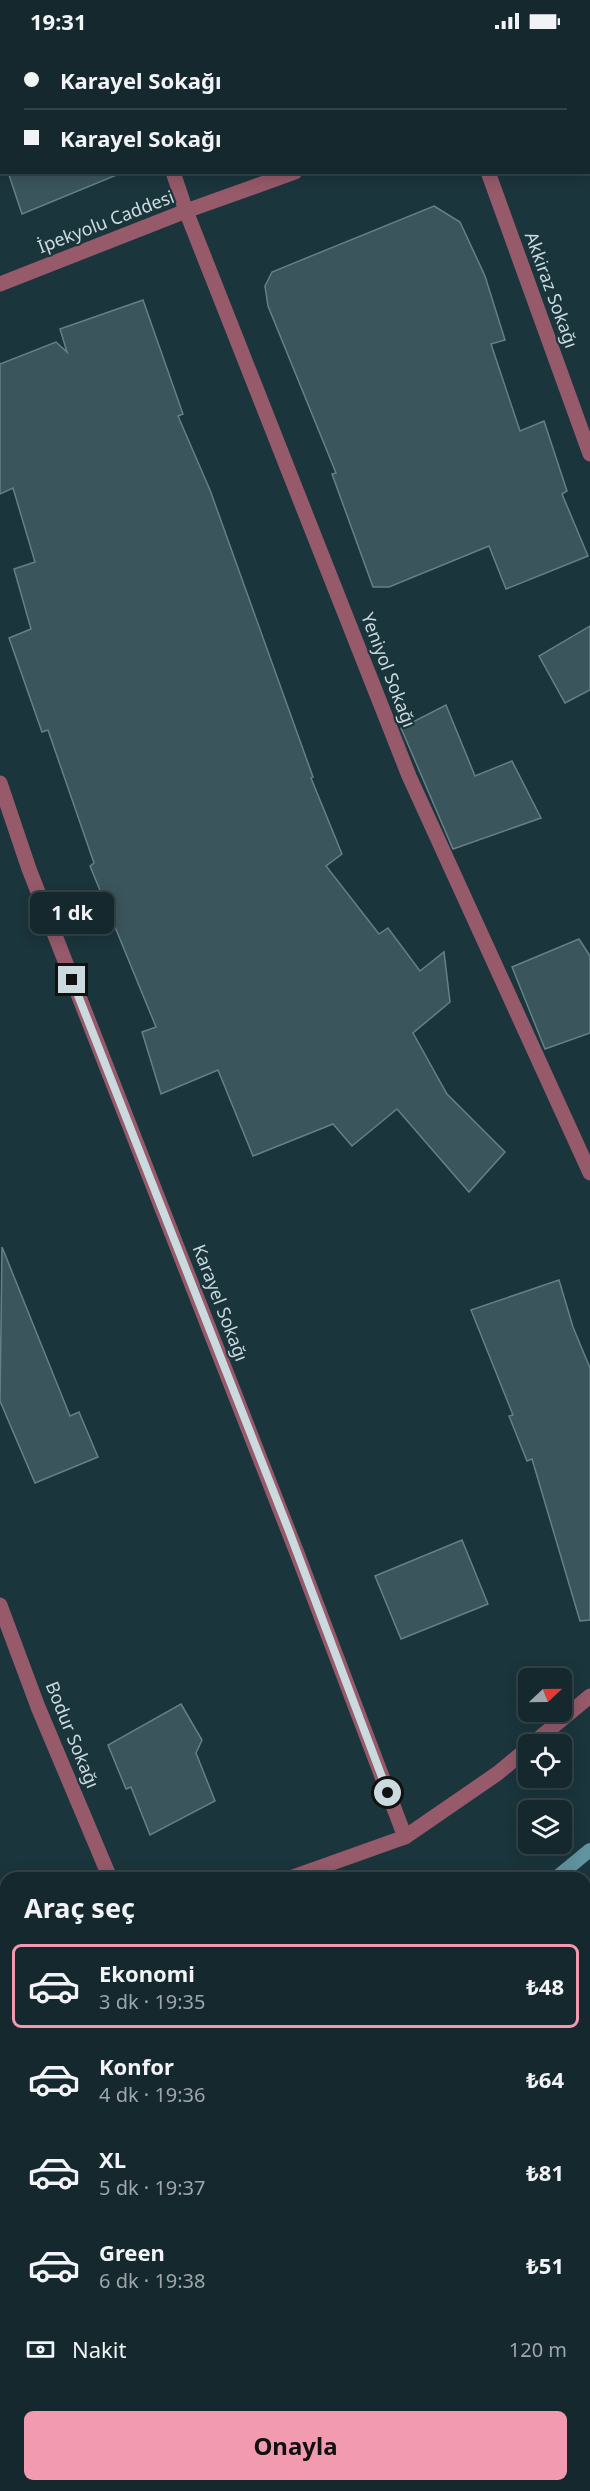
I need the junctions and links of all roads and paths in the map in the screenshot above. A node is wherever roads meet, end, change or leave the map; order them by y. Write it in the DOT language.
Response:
graph roads {
  1 [pos="174,174"];
  2 [pos="288,174"];
  3 [pos="489,174"];
  4 [pos="186,211"];
  5 [pos="0,284"];
  6 [pos="590,454"];
  7 [pos="0,783"];
  8 [pos="590,1173"];
  9 [pos="0,1605"];
  10 [pos="590,1696"];
  11 [pos="544,1734"];
  12 [pos="518,1756"];
  13 [pos="405,1837"];
  14 [pos="107,1872"];
  15 [pos="307,1872"];
  1 -- 4 [label="street, Yeniyol Sokağı"];
  2 -- 4 [label="street, İpekyolu Caddesi"];
  3 -- 6 [label="street, Akkiraz Sokağı"];
  4 -- 5 [label="street, İpekyolu Caddesi"];
  4 -- 8 [label="street, Yeniyol Sokağı"];
  7 -- 13 [label="street, Karayel Sokağı"];
  9 -- 14 [label="street, Bodur Sokağı"];
  10 -- 11 [label="street"];
  12 -- 13 [label="street"];
  13 -- 15 [label="street"];
}
